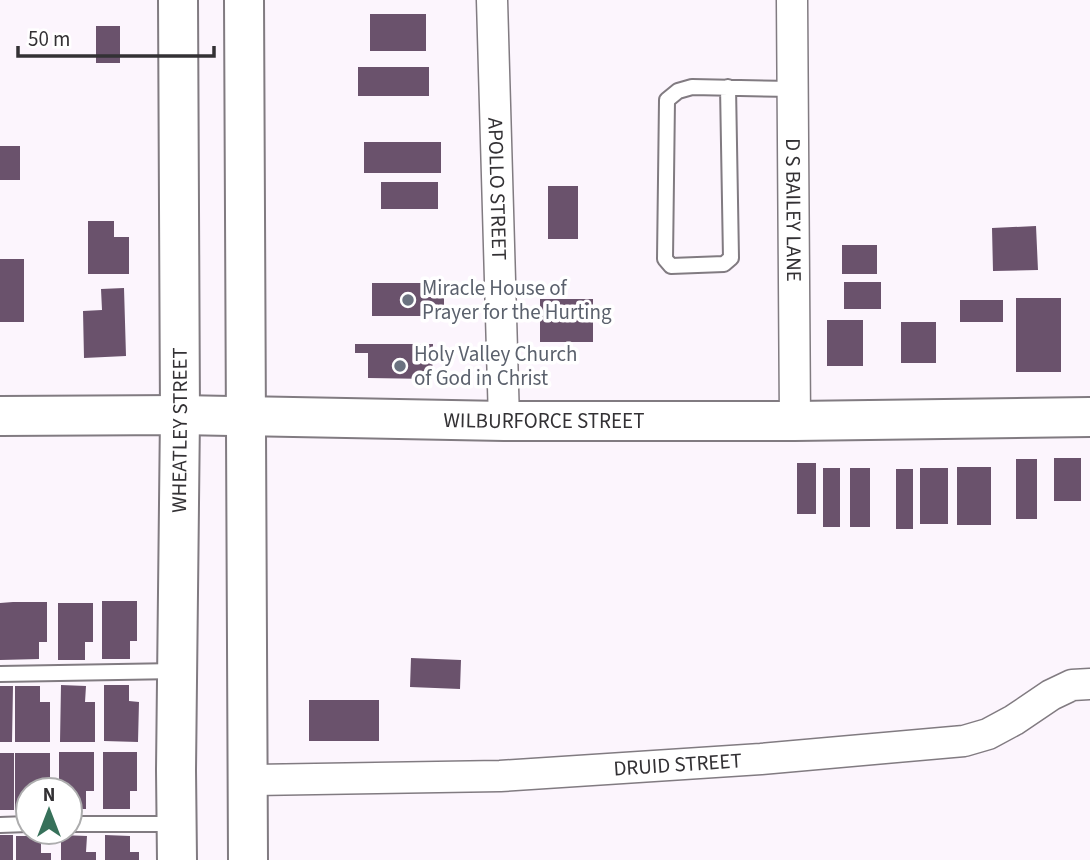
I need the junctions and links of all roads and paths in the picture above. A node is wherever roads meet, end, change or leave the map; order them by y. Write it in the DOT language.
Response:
graph roads {
  1 [pos="178,0"];
  2 [pos="244,0"];
  3 [pos="492,0"];
  4 [pos="792,0"];
  5 [pos="729,87"];
  6 [pos="793,89"];
  7 [pos="180,415"];
  8 [pos="0,416"];
  9 [pos="247,416"];
  10 [pos="1090,417"];
  11 [pos="504,421"];
  12 [pos="795,421"];
  13 [pos="177,671"];
  14 [pos="0,674"];
  15 [pos="1090,684"];
  16 [pos="249,780"];
  17 [pos="84,826"];
  18 [pos="177,842"];
  19 [pos="248,860"];
  1 -- 7 [label="main road, WHEATLEY STREET"];
  2 -- 9 [label="main road"];
  3 -- 11 [label="street, APOLLO STREET"];
  4 -- 6 [label="street, D S BAILEY LANE"];
  5 -- 5 [label="lane"];
  5 -- 6 [label="lane"];
  6 -- 12 [label="street, D S BAILEY LANE"];
  7 -- 8 [label="main road, WILBURFORCE STREET"];
  7 -- 9 [label="main road, WILBURFORCE STREET"];
  7 -- 13 [label="main road, WHEATLEY STREET"];
  9 -- 11 [label="main road, WILBURFORCE STREET"];
  9 -- 16 [label="main road"];
  10 -- 12 [label="main road, WILBURFORCE STREET"];
  11 -- 12 [label="main road, WILBURFORCE STREET"];
  13 -- 14 [label="lane"];
  13 -- 18 [label="main road, WHEATLEY STREET"];
  15 -- 16 [label="street, DRUID STREET"];
  16 -- 19 [label="main road"];
  17 -- 18 [label="lane"];
}
